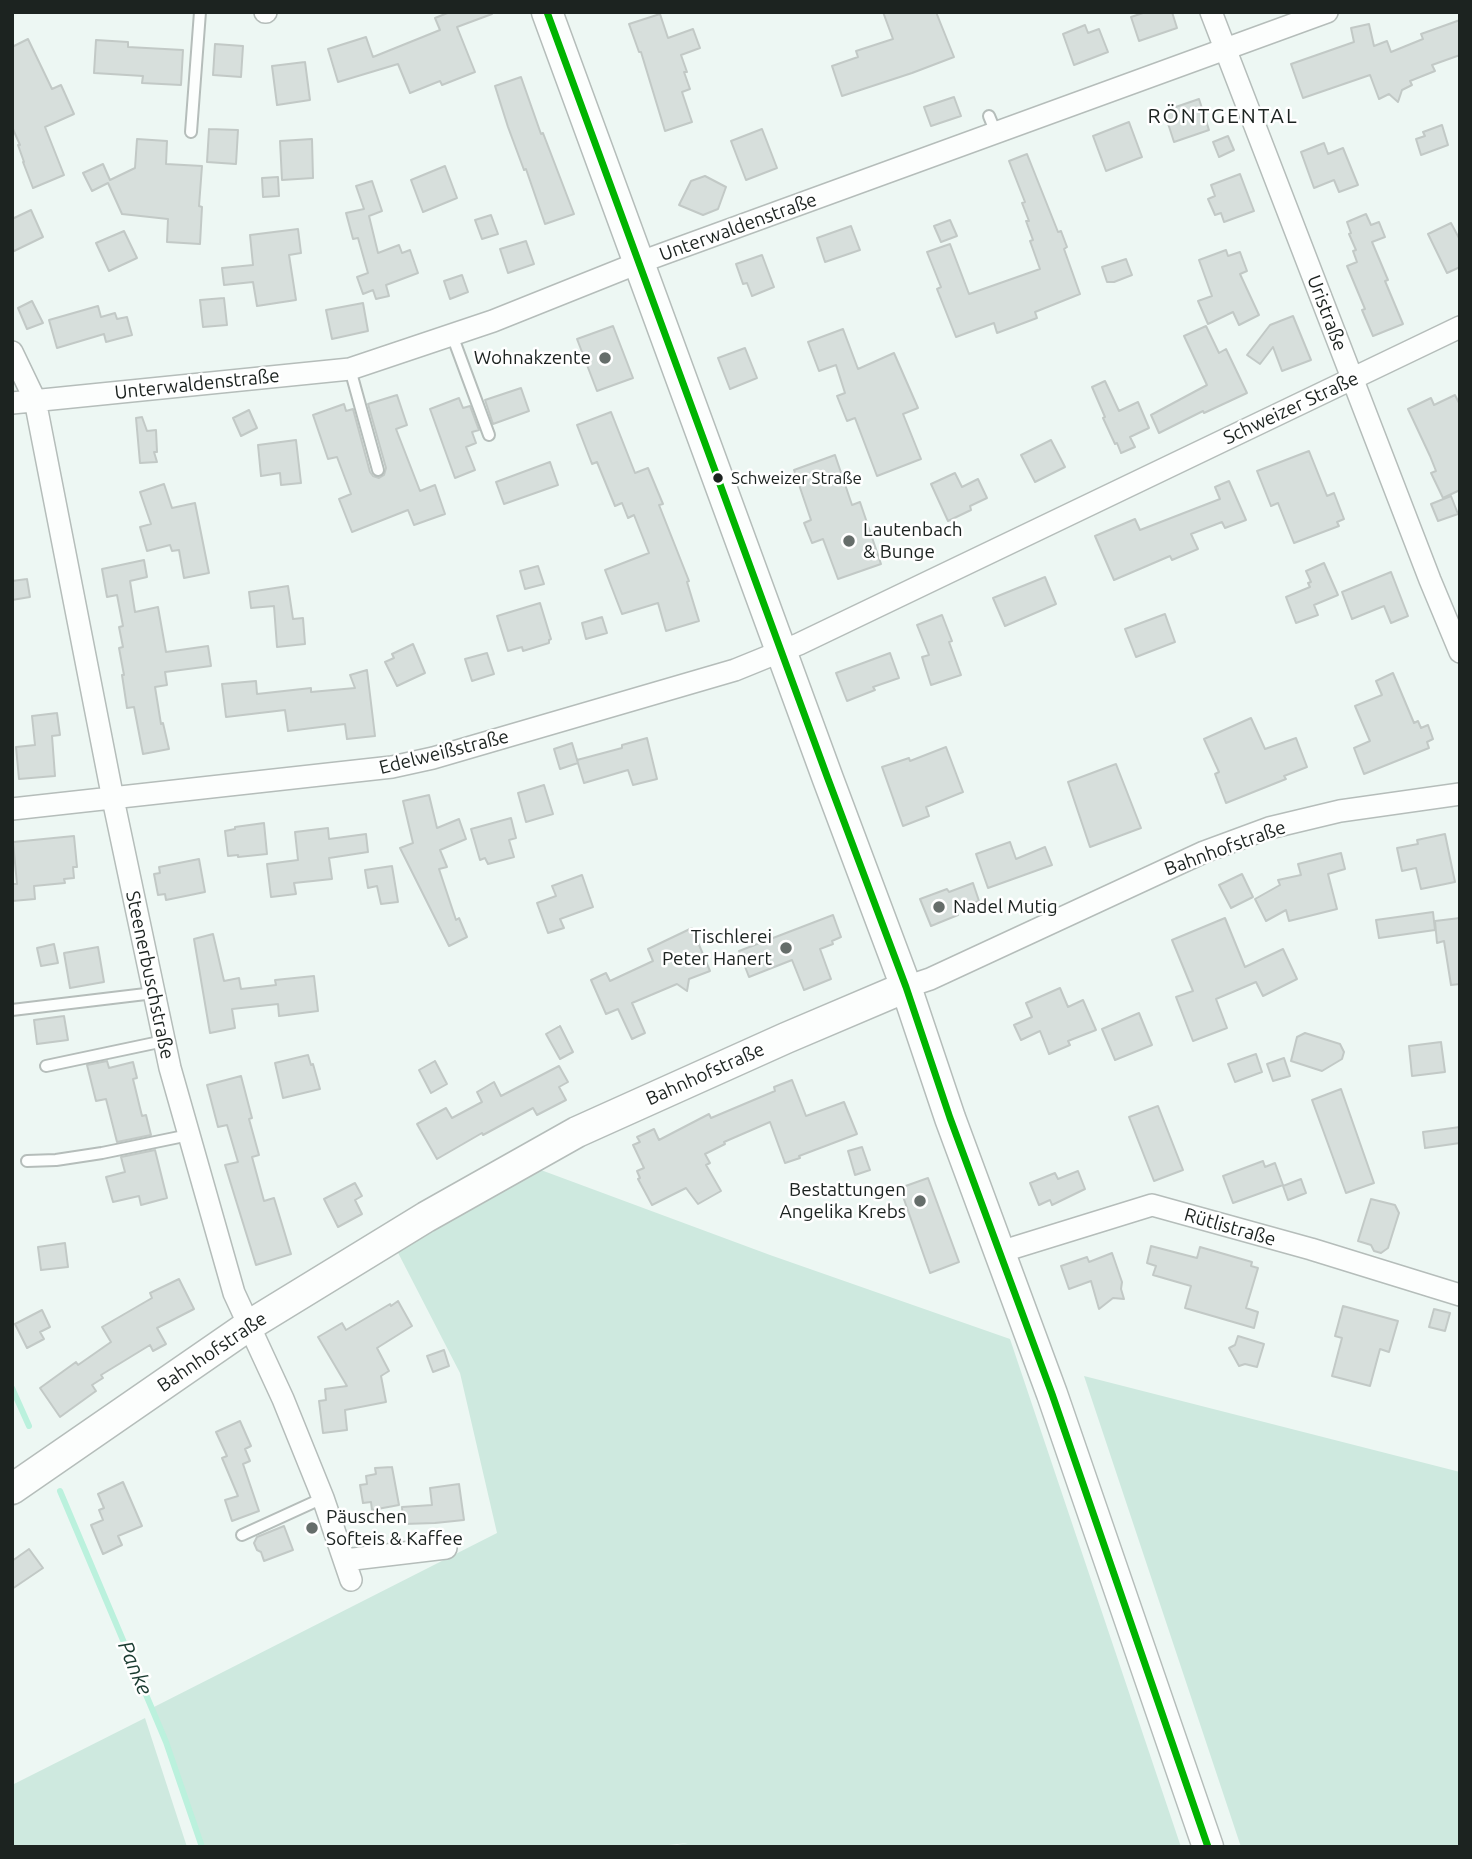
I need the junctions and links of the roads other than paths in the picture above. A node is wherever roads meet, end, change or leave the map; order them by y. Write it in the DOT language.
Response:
graph roads {
  1 [pos="200,12"];
  2 [pos="547,12"];
  3 [pos="1211,12"];
  4 [pos="1327,12"];
  5 [pos="1225,49"];
  6 [pos="191,132"];
  7 [pos="638,263"];
  8 [pos="1460,327"];
  9 [pos="452,335"];
  10 [pos="12,352"];
  11 [pos="350,369"];
  12 [pos="1352,379"];
  13 [pos="35,400"];
  14 [pos="12,403"];
  15 [pos="489,435"];
  16 [pos="378,471"];
  17 [pos="782,652"];
  18 [pos="1460,652"];
  19 [pos="1460,794"];
  20 [pos="113,799"];
  21 [pos="12,809"];
  22 [pos="906,987"];
  23 [pos="154,993"];
  24 [pos="12,1010"];
  25 [pos="164,1041"];
  26 [pos="46,1066"];
  27 [pos="189,1135"];
  28 [pos="27,1161"];
  29 [pos="1000,1252"];
  30 [pos="1460,1295"];
  31 [pos="248,1326"];
  32 [pos="12,1489"];
  33 [pos="323,1497"];
  34 [pos="242,1535"];
  35 [pos="446,1548"];
  36 [pos="1208,1847"];
  1 -- 6 [label="lane"];
  2 -- 7 [label="main road"];
  3 -- 5 [label="street, Uristraße"];
  4 -- 5 [label="street, Unterwaldenstraße"];
  5 -- 7 [label="street, Unterwaldenstraße"];
  5 -- 12 [label="street, Uristraße"];
  7 -- 9 [label="street, Unterwaldenstraße"];
  7 -- 17 [label="main road"];
  8 -- 12 [label="street, Schweizer Straße"];
  9 -- 11 [label="street, Unterwaldenstraße"];
  9 -- 15 [label="lane"];
  10 -- 13 [label="street, Steenerbuschstraße"];
  11 -- 13 [label="street, Unterwaldenstraße"];
  11 -- 16 [label="lane"];
  12 -- 17 [label="street, Schweizer Straße"];
  12 -- 18 [label="street, Uristraße"];
  13 -- 14 [label="street, Unterwaldenstraße"];
  13 -- 20 [label="street, Steenerbuschstraße"];
  17 -- 20 [label="street, Edelweißstraße"];
  17 -- 22 [label="main road"];
  19 -- 22 [label="street, Bahnhofstraße"];
  20 -- 21 [label="street, Edelweißstraße"];
  20 -- 23 [label="street, Steenerbuschstraße"];
  22 -- 29 [label="main road"];
  22 -- 31 [label="main road, Bahnhofstraße"];
  23 -- 24 [label="lane"];
  23 -- 25 [label="street, Steenerbuschstraße"];
  25 -- 26 [label="lane"];
  25 -- 27 [label="street, Steenerbuschstraße"];
  27 -- 28 [label="lane"];
  27 -- 31 [label="street, Steenerbuschstraße"];
  29 -- 30 [label="street, Rütlistraße"];
  29 -- 36 [label="main road"];
  31 -- 32 [label="main road, Bahnhofstraße"];
  31 -- 33 [label="street, Steenerbuschstraße"];
  33 -- 34 [label="lane"];
  33 -- 35 [label="street, Steenerbuschstraße"];
}
